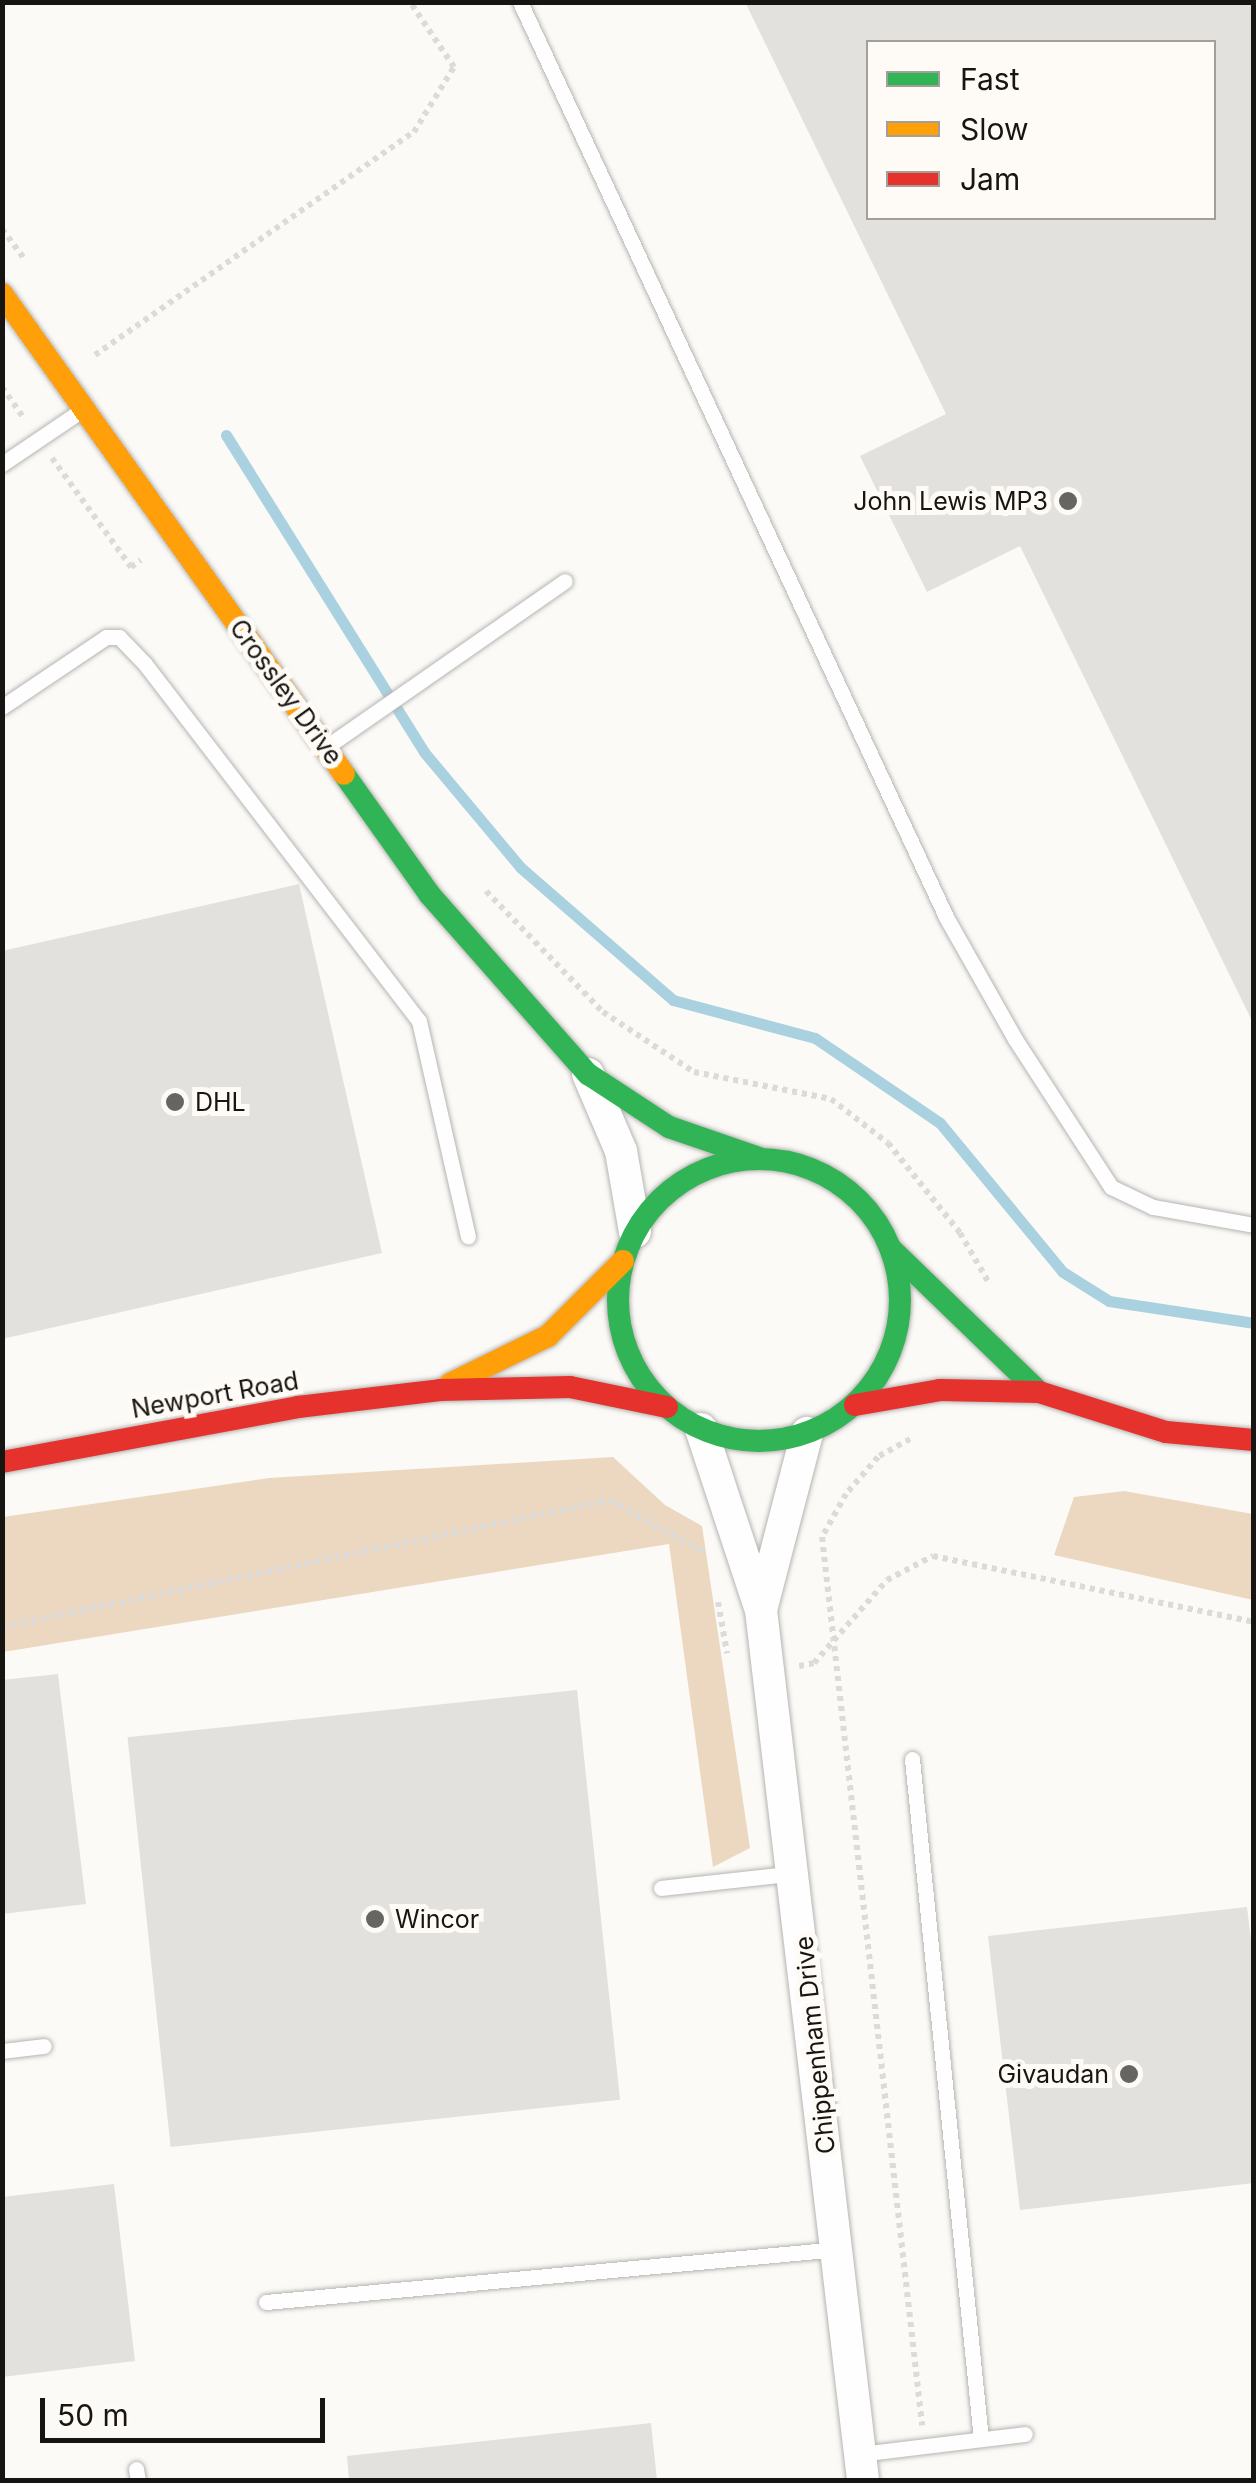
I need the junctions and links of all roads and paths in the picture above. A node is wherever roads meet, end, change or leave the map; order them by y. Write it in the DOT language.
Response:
graph roads {
  1 [pos="410,2"];
  2 [pos="520,2"];
  3 [pos="2,229"];
  4 [pos="37,276"];
  5 [pos="2,294"];
  6 [pos="82,340"];
  7 [pos="94,356"];
  8 [pos="105,372"];
  9 [pos="83,408"];
  10 [pos="2,464"];
  11 [pos="565,581"];
  12 [pos="2,706"];
  13 [pos="326,748"];
  14 [pos="478,882"];
  15 [pos="588,1074"];
  16 [pos="759,1158"];
  17 [pos="1254,1225"];
  18 [pos="468,1236"];
  19 [pos="629,1247"];
  20 [pos="892,1249"];
  21 [pos="962,1323"];
  22 [pos="440,1390"];
  23 [pos="940,1390"];
  24 [pos="1039,1392"];
  25 [pos="855,1405"];
  26 [pos="667,1407"];
  27 [pos="702,1429"];
  28 [pos="808,1433"];
  29 [pos="1254,1440"];
  30 [pos="2,1462"];
  31 [pos="710,1556"];
  32 [pos="717,1595"];
  33 [pos="761,1610"];
  34 [pos="1254,1622"];
  35 [pos="2,1626"];
  36 [pos="830,1644"];
  37 [pos="769,1672"];
  38 [pos="912,1759"];
  39 [pos="796,1873"];
  40 [pos="661,1888"];
  41 [pos="44,2046"];
  42 [pos="2,2051"];
  43 [pos="838,2249"];
  44 [pos="266,2302"];
  45 [pos="1025,2434"];
  46 [pos="981,2439"];
  47 [pos="924,2446"];
  48 [pos="862,2467"];
  1 -- 7 [label="path"];
  2 -- 17 [label="lane"];
  3 -- 4 [label="path"];
  5 -- 9 [label="street, Crossley Drive"];
  6 -- 7 [label="path"];
  7 -- 8 [label="path"];
  9 -- 10 [label="lane"];
  9 -- 13 [label="street, Crossley Drive"];
  11 -- 13 [label="lane"];
  12 -- 18 [label="lane"];
  13 -- 15 [label="street, Crossley Drive"];
  14 -- 21 [label="path"];
  15 -- 16 [label="street, Crossley Drive"];
  15 -- 19 [label="street, Crossley Drive"];
  16 -- 19 [label="street"];
  16 -- 20 [label="street"];
  19 -- 22 [label="street, Newport Road"];
  19 -- 26 [label="street"];
  20 -- 21 [label="street"];
  20 -- 25 [label="street"];
  21 -- 24 [label="street"];
  22 -- 26 [label="street, Newport Road"];
  22 -- 30 [label="street, Newport Road"];
  23 -- 24 [label="street"];
  23 -- 25 [label="street"];
  23 -- 36 [label="path"];
  24 -- 29 [label="street"];
  25 -- 28 [label="street"];
  26 -- 27 [label="street"];
  27 -- 28 [label="street"];
  27 -- 33 [label="street, Chippenham Drive"];
  28 -- 33 [label="street, Chippenham Drive"];
  31 -- 35 [label="path"];
  32 -- 37 [label="path"];
  33 -- 37 [label="street, Chippenham Drive"];
  34 -- 36 [label="path"];
  36 -- 37 [label="path"];
  36 -- 47 [label="path"];
  37 -- 39 [label="street, Chippenham Drive"];
  38 -- 46 [label="lane"];
  39 -- 40 [label="lane"];
  39 -- 43 [label="street, Chippenham Drive"];
  41 -- 42 [label="lane"];
  43 -- 44 [label="lane"];
  43 -- 48 [label="street, Chippenham Drive"];
  45 -- 46 [label="lane"];
  46 -- 47 [label="lane"];
  47 -- 48 [label="lane"];
}
